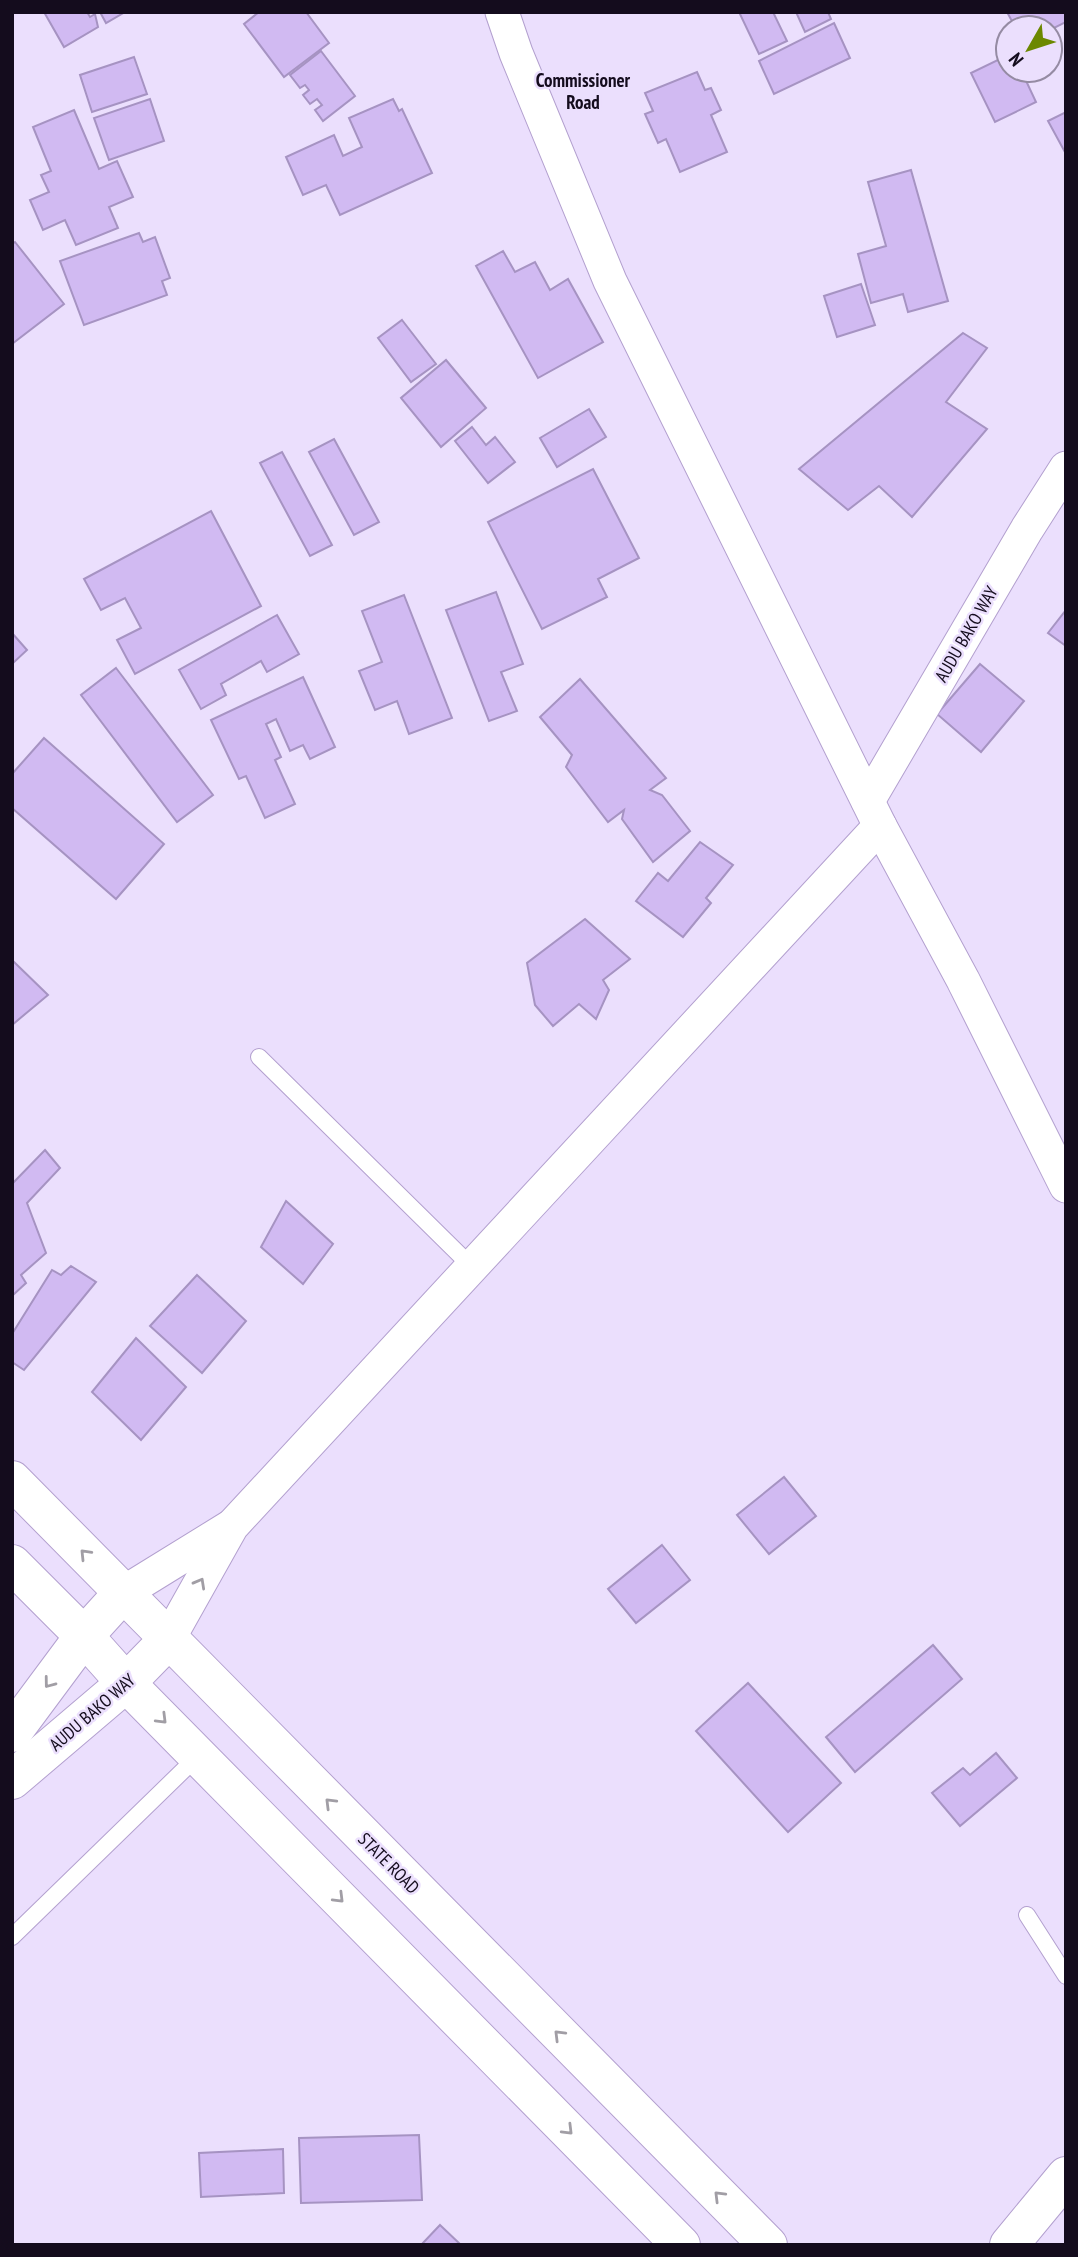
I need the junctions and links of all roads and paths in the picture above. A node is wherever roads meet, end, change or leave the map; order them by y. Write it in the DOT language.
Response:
graph roads {
  1 [pos="502,12"];
  2 [pos="1066,468"];
  3 [pos="874,813"];
  4 [pos="259,1057"];
  5 [pos="1066,1186"];
  6 [pos="472,1267"];
  7 [pos="12,1480"];
  8 [pos="232,1526"];
  9 [pos="12,1564"];
  10 [pos="123,1592"];
  11 [pos="84,1636"];
  12 [pos="168,1640"];
  13 [pos="126,1683"];
  14 [pos="12,1733"];
  15 [pos="198,1756"];
  16 [pos="12,1780"];
  17 [pos="1027,1915"];
  18 [pos="12,1937"];
  19 [pos="1066,1976"];
  20 [pos="1066,2175"];
  21 [pos="681,2245"];
  22 [pos="768,2245"];
  23 [pos="1009,2245"];
  1 -- 3 [label="street"];
  2 -- 3 [label="street, AUDU BAKO WAY"];
  3 -- 5 [label="street"];
  3 -- 6 [label="street, AUDU BAKO WAY"];
  4 -- 6 [label="lane"];
  6 -- 8 [label="street, AUDU BAKO WAY"];
  10 -- 7 [label="main road, STATE ROAD, one-way"];
  8 -- 10 [label="street"];
  12 -- 8 [label="street, one-way"];
  9 -- 11 [label="main road"];
  10 -- 11 [label="main road"];
  10 -- 12 [label="main road, STATE ROAD"];
  11 -- 13 [label="main road"];
  11 -- 14 [label="main road, one-way"];
  12 -- 13 [label="main road, AUDU BAKO WAY"];
  22 -- 12 [label="main road, STATE ROAD, one-way"];
  13 -- 15 [label="main road, one-way"];
  13 -- 16 [label="main road, AUDU BAKO WAY"];
  15 -- 18 [label="lane"];
  15 -- 21 [label="main road, one-way"];
  17 -- 19 [label="lane"];
  20 -- 23 [label="main road"];
}
